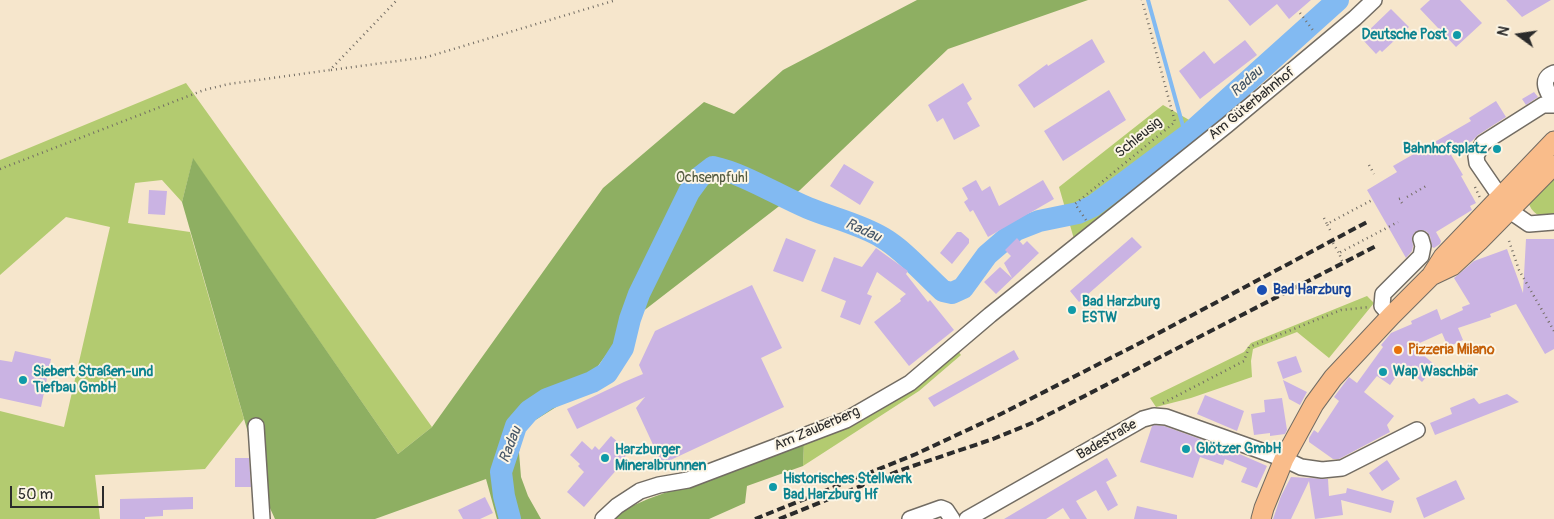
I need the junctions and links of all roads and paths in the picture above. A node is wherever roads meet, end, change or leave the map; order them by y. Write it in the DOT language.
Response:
graph roads {
  1 [pos="397,0"];
  2 [pos="616,0"];
  3 [pos="1142,0"];
  4 [pos="1374,0"];
  5 [pos="1300,13"];
  6 [pos="1312,28"];
  7 [pos="330,70"];
  8 [pos="1554,72"];
  9 [pos="1554,103"];
  10 [pos="1554,141"];
  11 [pos="1369,165"];
  12 [pos="1554,165"];
  13 [pos="0,169"];
  14 [pos="1374,174"];
  15 [pos="1426,186"];
  16 [pos="1402,198"];
  17 [pos="1407,198"];
  18 [pos="1372,200"];
  19 [pos="1402,203"];
  20 [pos="1504,204"];
  21 [pos="1127,205"];
  22 [pos="1082,214"];
  23 [pos="1324,218"];
  24 [pos="1398,222"];
  25 [pos="1554,222"];
  26 [pos="1327,224"];
  27 [pos="1330,230"];
  28 [pos="1420,239"];
  29 [pos="1509,241"];
  30 [pos="1333,243"];
  31 [pos="1339,253"];
  32 [pos="1342,261"];
  33 [pos="1432,276"];
  34 [pos="1386,311"];
  35 [pos="1554,330"];
  36 [pos="1179,394"];
  37 [pos="256,426"];
  38 [pos="1417,430"];
  39 [pos="1284,459"];
  40 [pos="262,519"];
  41 [pos="604,519"];
  42 [pos="910,519"];
  43 [pos="952,519"];
  44 [pos="967,519"];
  45 [pos="1261,519"];
  1 -- 7 [label="path"];
  2 -- 7 [label="path"];
  3 -- 22 [label="path, Schleusig"];
  4 -- 21 [label="street, Am Güterbahnhof"];
  5 -- 6 [label="path"];
  7 -- 13 [label="path"];
  8 -- 9 [label="street"];
  9 -- 20 [label="street"];
  10 -- 20 [label="main road"];
  11 -- 14 [label="path"];
  12 -- 20 [label="main road"];
  15 -- 17 [label="path"];
  16 -- 19 [label="path"];
  18 -- 26 [label="path"];
  20 -- 25 [label="street"];
  20 -- 33 [label="main road"];
  20 -- 33 [label="main road"];
  21 -- 41 [label="street, Am Zauberberg"];
  23 -- 26 [label="path"];
  24 -- 31 [label="path"];
  26 -- 27 [label="path"];
  28 -- 34 [label="street"];
  29 -- 35 [label="path"];
  30 -- 31 [label="path"];
  31 -- 32 [label="path"];
  33 -- 34 [label="main road"];
  34 -- 36 [label="path"];
  34 -- 39 [label="main road"];
  37 -- 40 [label="street"];
  38 -- 39 [label="street, Badestraße"];
  39 -- 44 [label="street, Badestraße"];
  39 -- 45 [label="main road"];
  42 -- 43 [label="street"];
}
